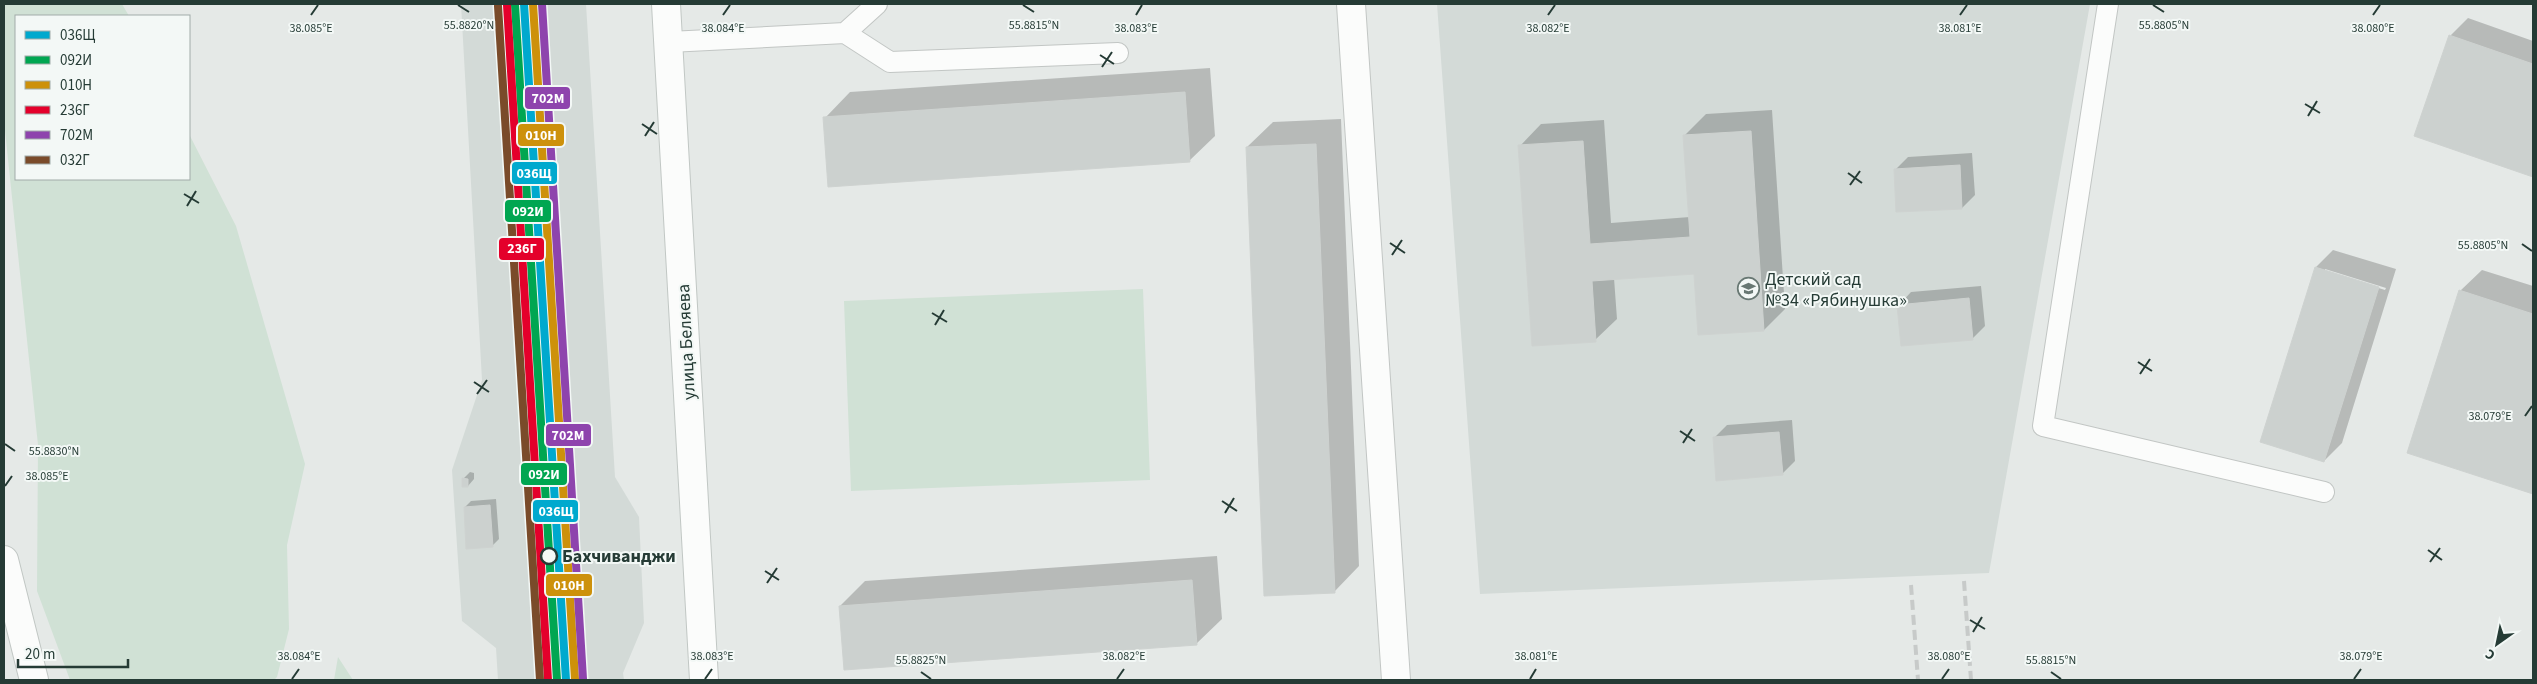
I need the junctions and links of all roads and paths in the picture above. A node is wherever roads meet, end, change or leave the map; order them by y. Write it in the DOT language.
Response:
graph roads {
  1 [pos="666,4"];
  2 [pos="878,4"];
  3 [pos="1351,4"];
  4 [pos="2108,4"];
  5 [pos="845,33"];
  6 [pos="668,42"];
  7 [pos="1118,53"];
  8 [pos="2324,492"];
  9 [pos="4,560"];
  10 [pos="34,680"];
  11 [pos="704,680"];
  12 [pos="1396,680"];
  1 -- 6 [label="street, улица Беляева"];
  2 -- 5 [label="lane"];
  3 -- 12 [label="street"];
  4 -- 8 [label="lane"];
  5 -- 6 [label="lane"];
  5 -- 7 [label="lane"];
  6 -- 11 [label="street, улица Беляева"];
  9 -- 10 [label="street"];
}
